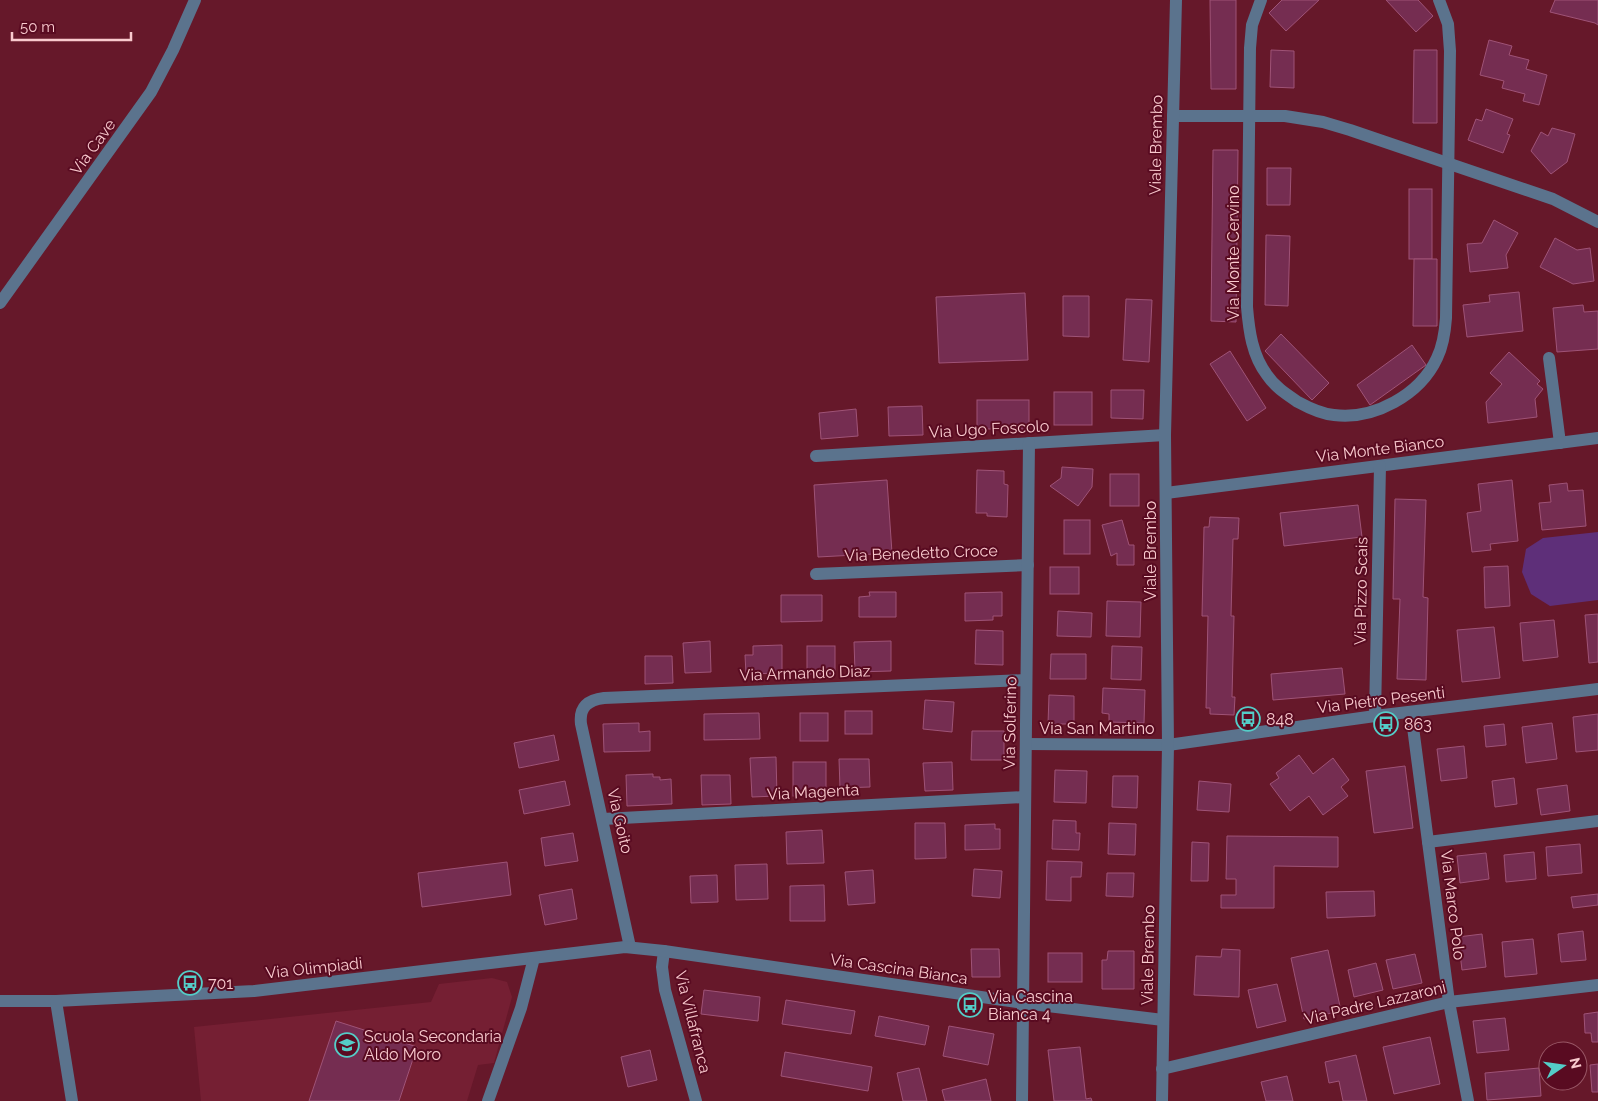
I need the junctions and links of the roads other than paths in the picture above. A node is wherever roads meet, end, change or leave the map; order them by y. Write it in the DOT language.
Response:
graph roads {
  1 [pos="195,0"];
  2 [pos="1176,0"];
  3 [pos="1261,0"];
  4 [pos="1439,0"];
  5 [pos="1173,116"];
  6 [pos="1250,116"];
  7 [pos="1449,164"];
  8 [pos="1598,222"];
  9 [pos="0,303"];
  10 [pos="1549,358"];
  11 [pos="1165,435"];
  12 [pos="1598,438"];
  13 [pos="1029,443"];
  14 [pos="1560,443"];
  15 [pos="816,456"];
  16 [pos="1380,466"];
  17 [pos="1166,493"];
  18 [pos="1028,565"];
  19 [pos="816,574"];
  20 [pos="1026,680"];
  21 [pos="1598,689"];
  22 [pos="587,704"];
  23 [pos="1411,712"];
  24 [pos="1375,716"];
  25 [pos="1026,744"];
  26 [pos="1168,745"];
  27 [pos="1025,797"];
  28 [pos="603,819"];
  29 [pos="1598,821"];
  30 [pos="1428,842"];
  31 [pos="630,947"];
  32 [pos="664,951"];
  33 [pos="534,958"];
  34 [pos="1598,985"];
  35 [pos="0,1001"];
  36 [pos="56,1001"];
  37 [pos="1449,1002"];
  38 [pos="1023,1003"];
  39 [pos="1163,1020"];
  40 [pos="1162,1069"];
  41 [pos="72,1101"];
  42 [pos="488,1101"];
  43 [pos="696,1101"];
  44 [pos="1022,1101"];
  45 [pos="1162,1101"];
  46 [pos="1468,1101"];
  1 -- 9 [label="street, Via Cave"];
  2 -- 5 [label="street, Viale Brembo"];
  3 -- 6 [label="street, Via Monte Cervino"];
  4 -- 7 [label="street, Via Monte Cervino"];
  5 -- 6 [label="street"];
  5 -- 11 [label="street, Viale Brembo"];
  6 -- 7 [label="street"];
  6 -- 7 [label="street, Via Monte Cervino"];
  7 -- 8 [label="street"];
  10 -- 14 [label="street"];
  11 -- 13 [label="street, Via Ugo Foscolo"];
  11 -- 17 [label="street, Viale Brembo"];
  12 -- 14 [label="street, Via Monte Bianco"];
  13 -- 15 [label="street, Via Ugo Foscolo"];
  13 -- 18 [label="street, Via Solferino"];
  14 -- 16 [label="street, Via Monte Bianco"];
  16 -- 17 [label="street, Via Monte Bianco"];
  16 -- 24 [label="street, Via Pizzo Scais"];
  17 -- 26 [label="street, Viale Brembo"];
  18 -- 19 [label="street, Via Benedetto Croce"];
  18 -- 20 [label="street, Via Solferino"];
  20 -- 22 [label="street, Via Armando Diaz"];
  20 -- 25 [label="street, Via Solferino"];
  21 -- 23 [label="street, Via Pietro Pesenti"];
  22 -- 28 [label="street, Via Goito"];
  23 -- 24 [label="street, Via Pietro Pesenti"];
  23 -- 30 [label="street, Via Marco Polo"];
  24 -- 26 [label="street, Via Pietro Pesenti"];
  25 -- 26 [label="street, Via San Martino"];
  25 -- 27 [label="street, Via Solferino"];
  26 -- 39 [label="street, Viale Brembo"];
  27 -- 28 [label="street, Via Magenta"];
  27 -- 38 [label="street, Via Solferino"];
  28 -- 31 [label="street, Via Goito"];
  29 -- 30 [label="street"];
  30 -- 37 [label="street, Via Marco Polo"];
  31 -- 32 [label="street, Via Cascina Bianca"];
  31 -- 33 [label="street, Via Olimpiadi"];
  32 -- 38 [label="street, Via Cascina Bianca"];
  32 -- 43 [label="street, Via Villafranca"];
  33 -- 36 [label="street, Via Olimpiadi"];
  33 -- 42 [label="street"];
  34 -- 37 [label="street, Via Padre Lazzaroni"];
  35 -- 36 [label="street, Via Olimpiadi"];
  36 -- 41 [label="street"];
  37 -- 40 [label="street, Via Padre Lazzaroni"];
  37 -- 46 [label="street, Via Marco Polo"];
  38 -- 39 [label="street, Via Cascina Bianca"];
  38 -- 44 [label="street, Via Solferino"];
  39 -- 40 [label="street, Viale Brembo"];
  40 -- 45 [label="street, Viale Brembo"];
}
